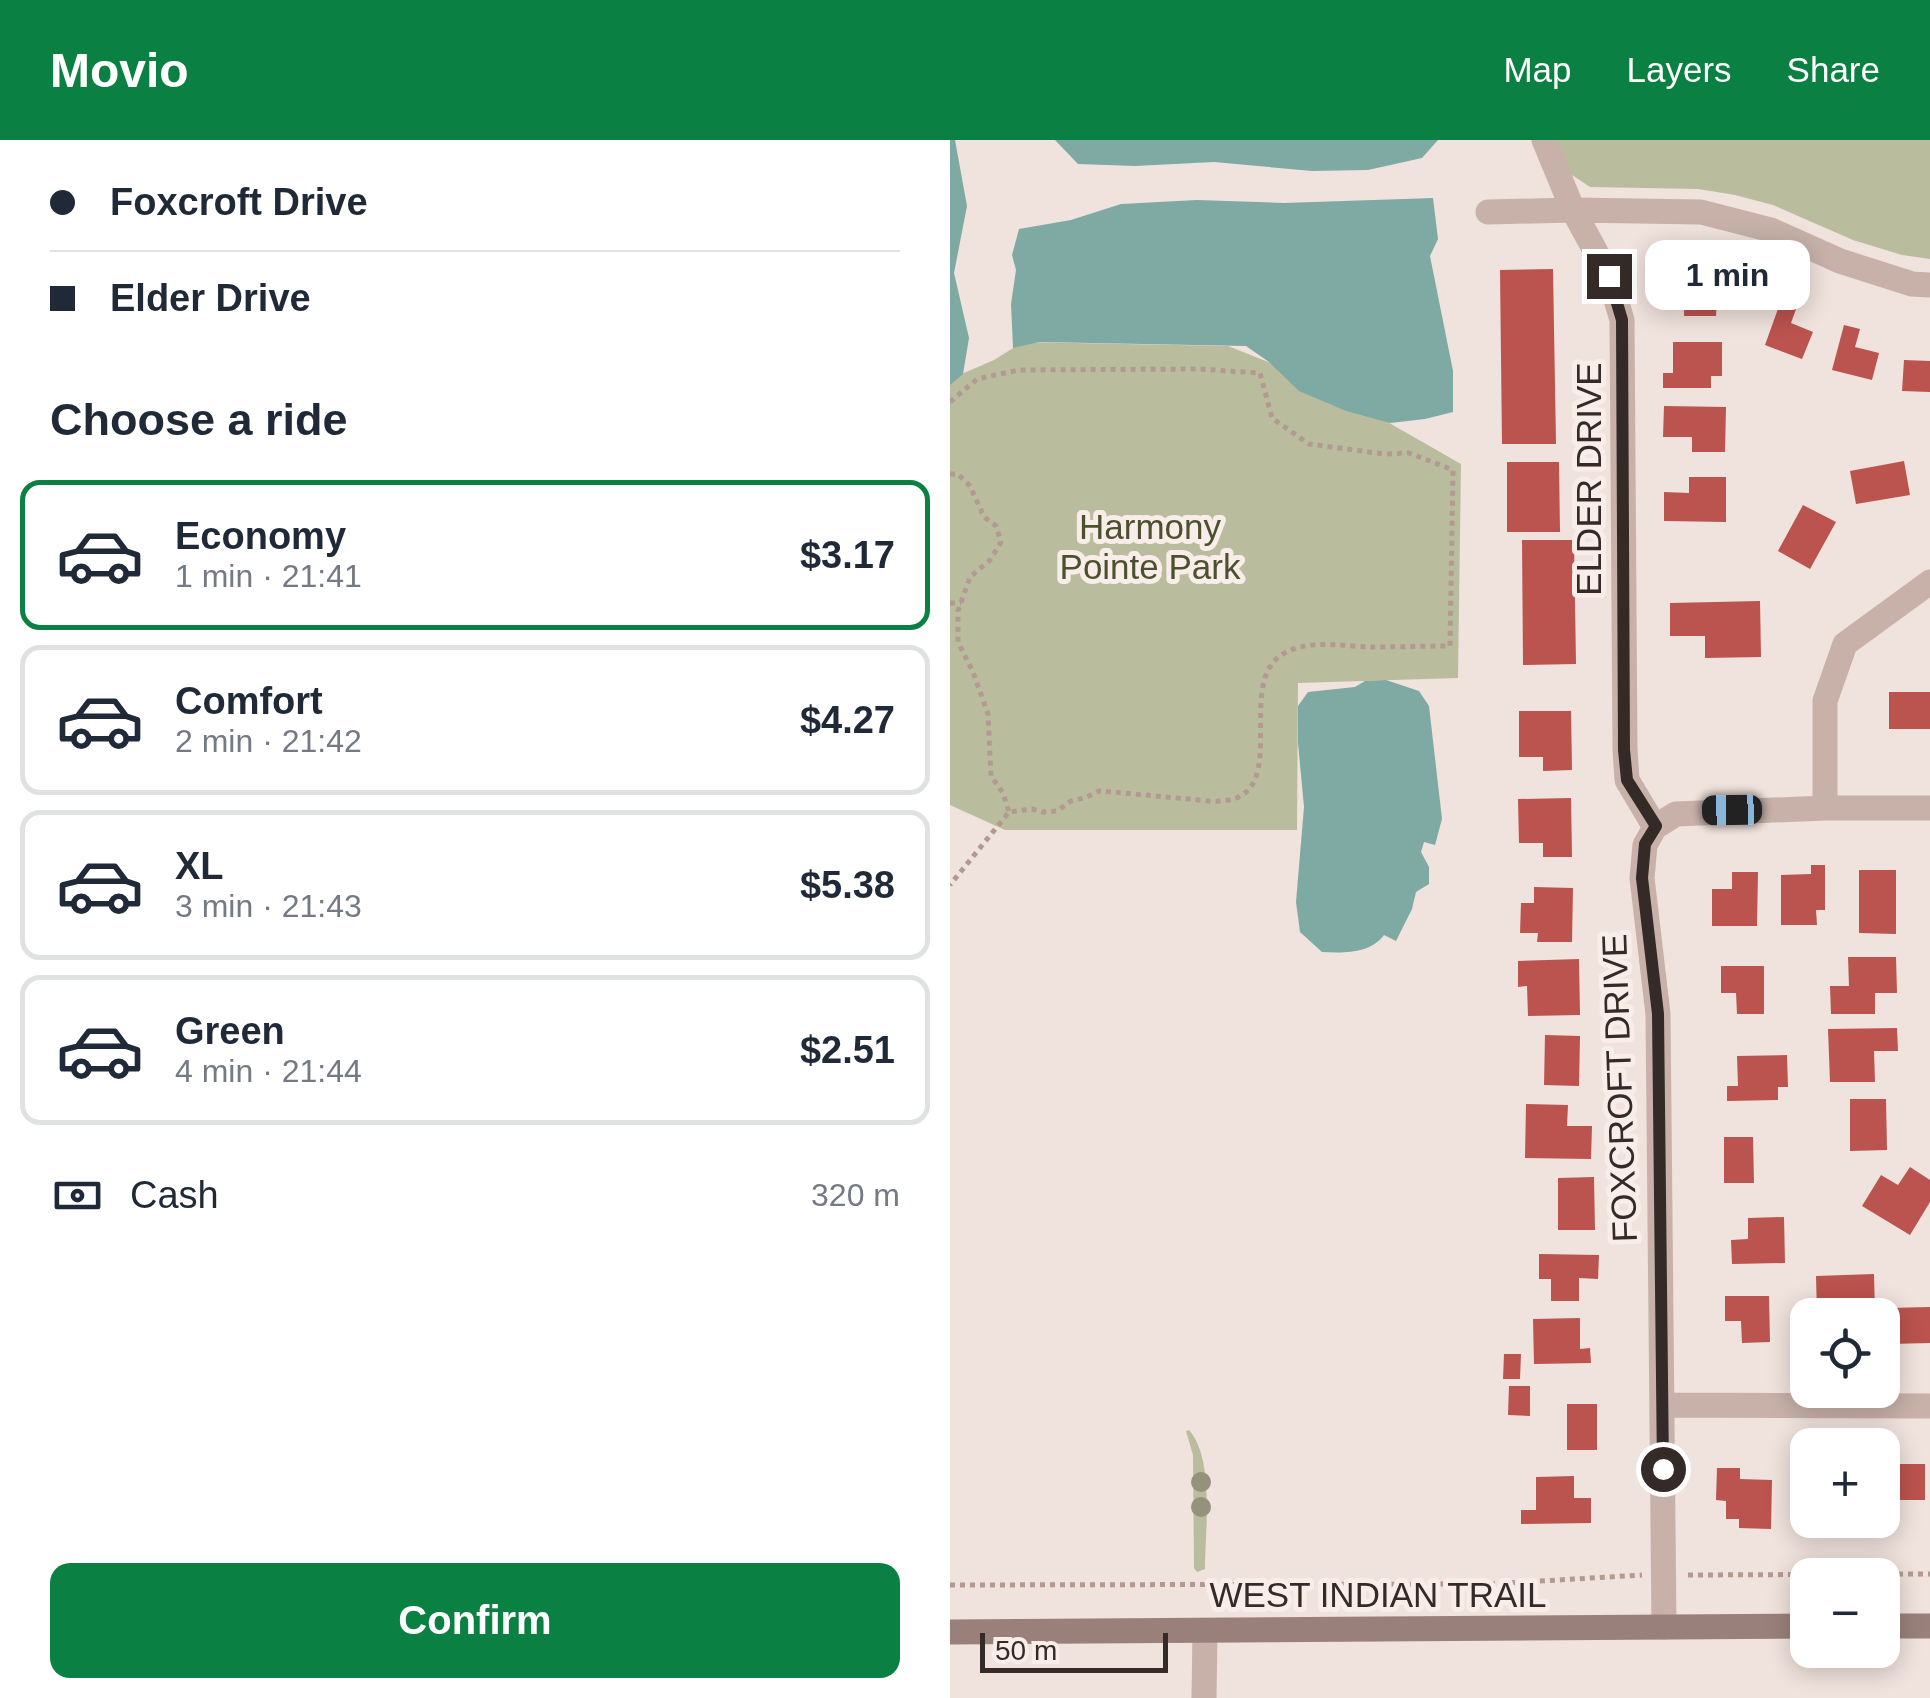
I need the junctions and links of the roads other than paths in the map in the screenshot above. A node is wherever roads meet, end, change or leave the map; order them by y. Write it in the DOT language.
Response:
graph roads {
  1 [pos="1544,140"];
  2 [pos="1573,210"];
  3 [pos="1488,212"];
  4 [pos="1930,285"];
  5 [pos="1930,582"];
  6 [pos="1825,808"];
  7 [pos="1930,808"];
  8 [pos="1656,826"];
  9 [pos="1663,1405"];
  10 [pos="1930,1406"];
  11 [pos="1790,1626"];
  12 [pos="1900,1626"];
  13 [pos="1930,1626"];
  14 [pos="1664,1627"];
  15 [pos="1206,1630"];
  16 [pos="950,1632"];
  17 [pos="1204,1698"];
  1 -- 2 [label="street, ELDER DRIVE"];
  2 -- 3 [label="street"];
  2 -- 4 [label="street"];
  2 -- 8 [label="street, ELDER DRIVE"];
  5 -- 6 [label="street"];
  6 -- 7 [label="street"];
  6 -- 8 [label="street"];
  8 -- 9 [label="street, FOXCROFT DRIVE"];
  9 -- 10 [label="street"];
  9 -- 14 [label="street, FOXCROFT DRIVE"];
  11 -- 14 [label="main road, WEST INDIAN TRAIL"];
  12 -- 13 [label="main road"];
  14 -- 15 [label="main road, WEST INDIAN TRAIL"];
  15 -- 16 [label="main road, WEST INDIAN TRAIL"];
  15 -- 17 [label="street"];
}
